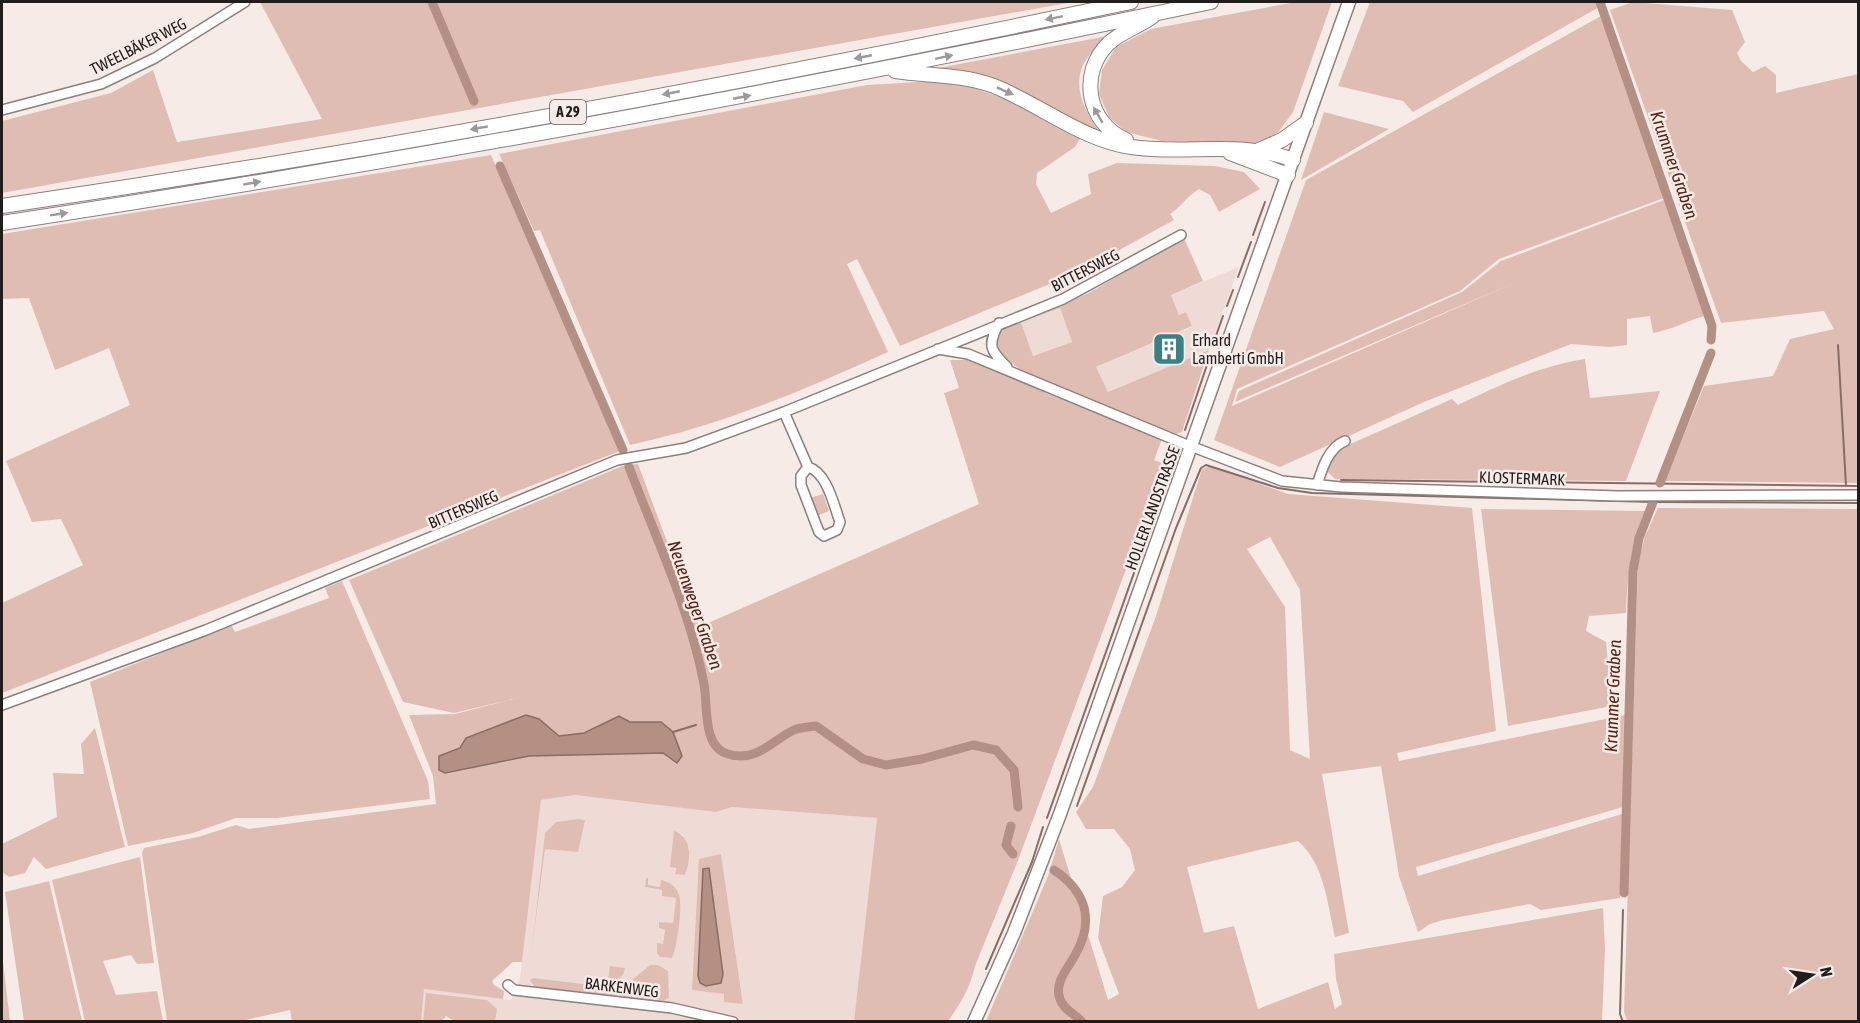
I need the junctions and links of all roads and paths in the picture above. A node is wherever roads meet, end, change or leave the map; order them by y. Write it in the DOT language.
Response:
graph roads {
  1 [pos="245,2"];
  2 [pos="1131,2"];
  3 [pos="1211,2"];
  4 [pos="1349,2"];
  5 [pos="1158,13"];
  6 [pos="886,69"];
  7 [pos="2,110"];
  8 [pos="1306,123"];
  9 [pos="1145,148"];
  10 [pos="1259,150"];
  11 [pos="1225,152"];
  12 [pos="1293,160"];
  13 [pos="1288,175"];
  14 [pos="2,206"];
  15 [pos="2,223"];
  16 [pos="1181,235"];
  17 [pos="999,324"];
  18 [pos="938,349"];
  19 [pos="1011,371"];
  20 [pos="784,412"];
  21 [pos="1345,441"];
  22 [pos="1192,447"];
  23 [pos="808,467"];
  24 [pos="1317,485"];
  25 [pos="1858,495"];
  26 [pos="2,705"];
  27 [pos="508,985"];
  28 [pos="733,1022"];
  29 [pos="974,1022"];
  1 -- 7 [label="street, TWEELBÄKER WEG"];
  2 -- 14 [label="highway, A 29, one-way"];
  3 -- 5 [label="highway, A 29"];
  4 -- 8 [label="main road, HOLLER LANDSTRASSE"];
  6 -- 5 [label="highway, A 29, one-way"];
  9 -- 5 [label="highway, one-way"];
  6 -- 9 [label="highway, one-way"];
  15 -- 6 [label="highway, A 29, one-way"];
  8 -- 10 [label="highway"];
  8 -- 12 [label="main road, HOLLER LANDSTRASSE"];
  9 -- 11 [label="highway"];
  10 -- 11 [label="highway"];
  10 -- 12 [label="highway"];
  11 -- 13 [label="highway"];
  12 -- 13 [label="main road, HOLLER LANDSTRASSE"];
  13 -- 22 [label="main road, HOLLER LANDSTRASSE"];
  16 -- 17 [label="street, BITTERSWEG"];
  17 -- 18 [label="street, BITTERSWEG"];
  17 -- 19 [label="street"];
  18 -- 19 [label="street"];
  18 -- 20 [label="street, BITTERSWEG"];
  19 -- 22 [label="street"];
  20 -- 23 [label="street"];
  20 -- 26 [label="street, BITTERSWEG"];
  21 -- 24 [label="street"];
  22 -- 24 [label="street, KLOSTERMARK"];
  22 -- 29 [label="main road, HOLLER LANDSTRASSE"];
  23 -- 23 [label="street"];
  24 -- 25 [label="street, KLOSTERMARK"];
  27 -- 28 [label="street, BARKENWEG"];
}
